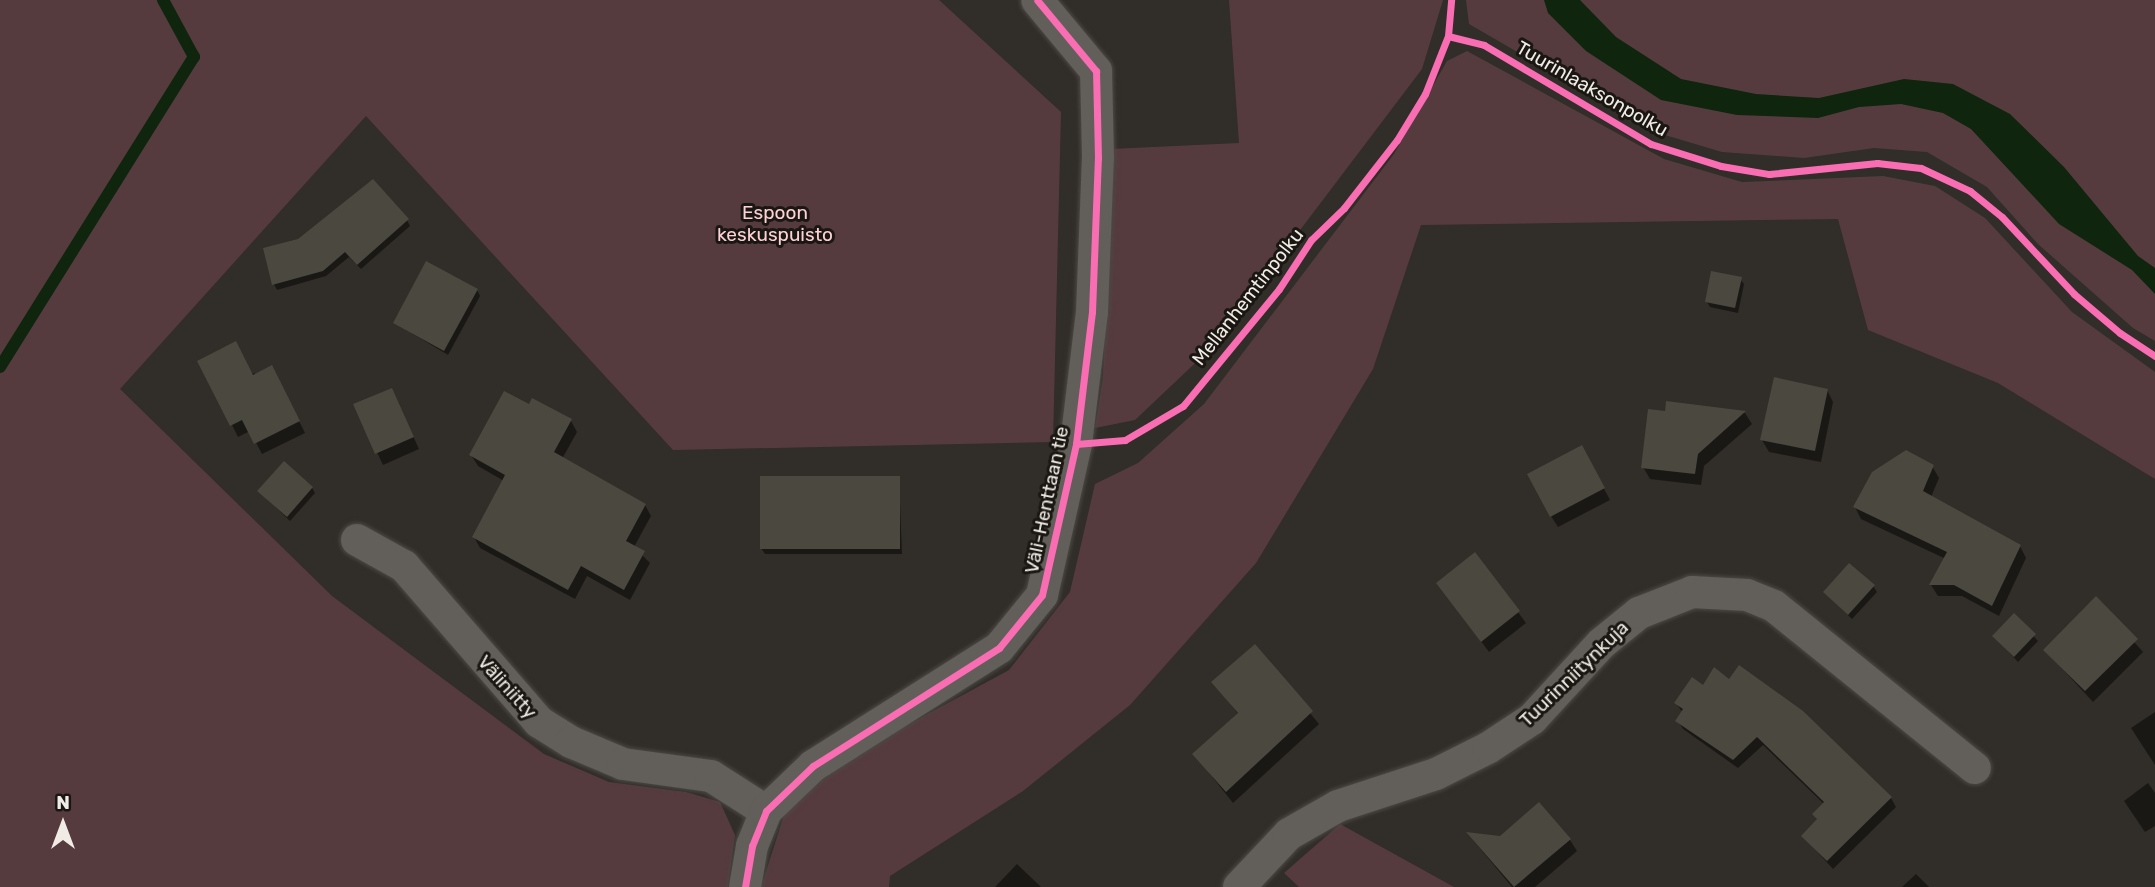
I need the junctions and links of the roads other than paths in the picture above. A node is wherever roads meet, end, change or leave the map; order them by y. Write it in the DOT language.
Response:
graph roads {
  1 [pos="1037,0"];
  2 [pos="357,540"];
  3 [pos="1975,768"];
  4 [pos="766,811"];
  5 [pos="746,887"];
  6 [pos="1239,887"];
  1 -- 4 [label="street, Väli-Henttaan tie"];
  2 -- 4 [label="street, Väliniitty"];
  3 -- 6 [label="street, Tuurinniitynkuja"];
  4 -- 5 [label="street, Väli-Henttaan tie"];
}
